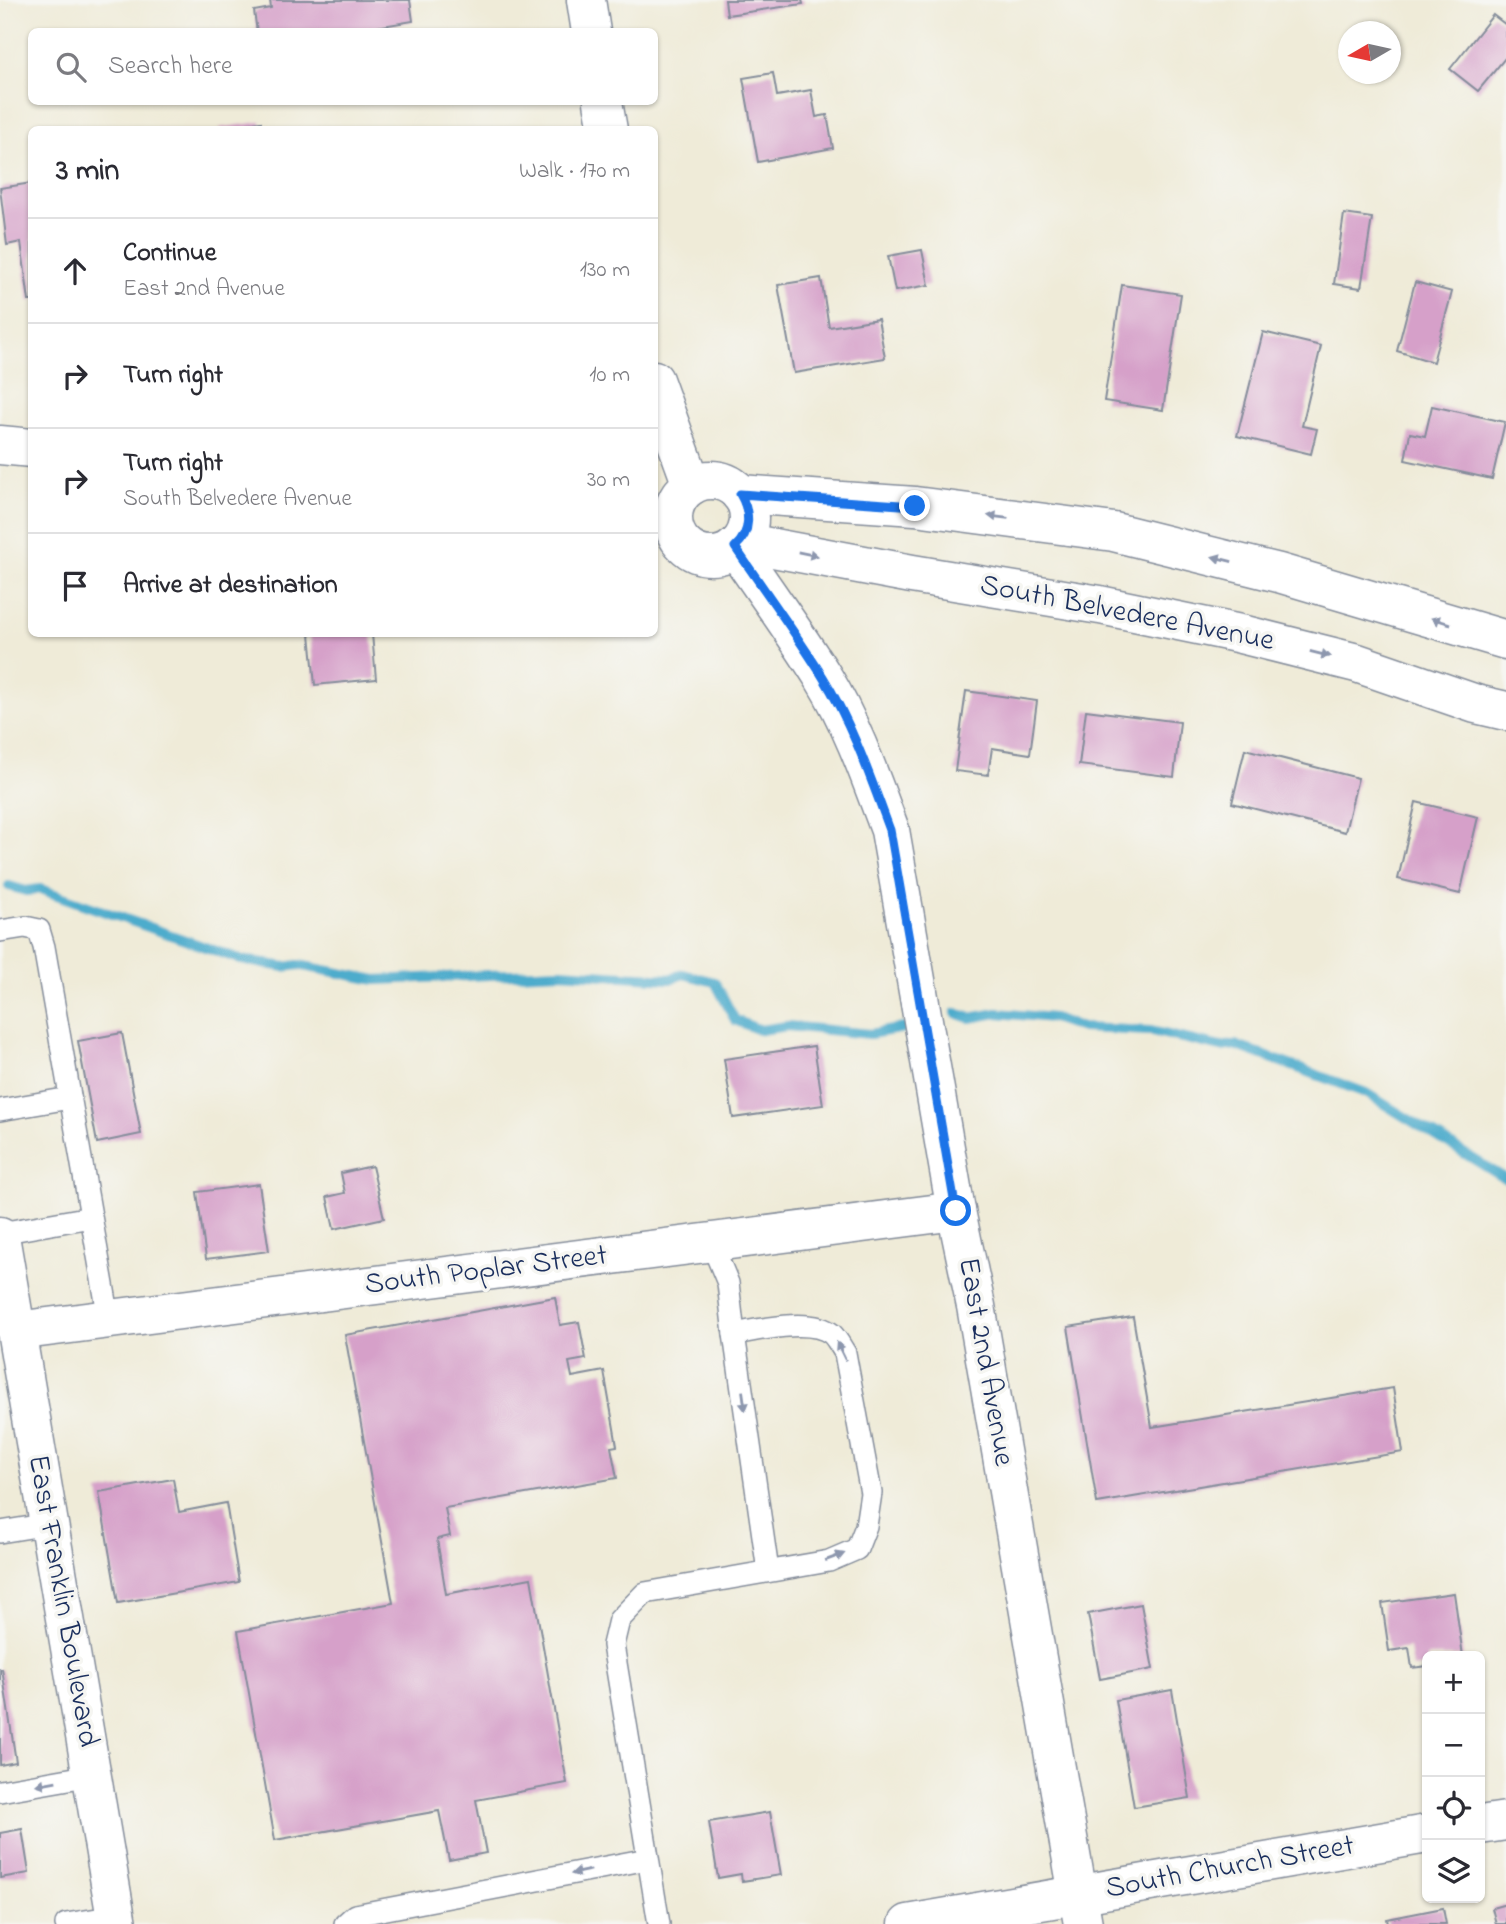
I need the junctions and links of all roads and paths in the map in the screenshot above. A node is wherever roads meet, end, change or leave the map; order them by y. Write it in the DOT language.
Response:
graph roads {
  1 [pos="586,0"];
  2 [pos="590,28"];
  3 [pos="604,105"];
  4 [pos="607,126"];
  5 [pos="658,406"];
  6 [pos="0,445"];
  7 [pos="28,448"];
  8 [pos="740,494"];
  9 [pos="673,505"];
  10 [pos="738,544"];
  11 [pos="1506,640"];
  12 [pos="1506,711"];
  13 [pos="0,931"];
  14 [pos="70,1098"];
  15 [pos="0,1110"];
  16 [pos="956,1211"];
  17 [pos="90,1217"];
  18 [pos="0,1235"];
  19 [pos="710,1242"];
  20 [pos="108,1319"];
  21 [pos="16,1331"];
  22 [pos="734,1334"];
  23 [pos="49,1524"];
  24 [pos="0,1532"];
  25 [pos="768,1571"];
  26 [pos="92,1775"];
  27 [pos="0,1791"];
  28 [pos="1506,1821"];
  29 [pos="1485,1824"];
  30 [pos="1422,1835"];
  31 [pos="648,1859"];
  32 [pos="1081,1909"];
  33 [pos="116,1920"];
  34 [pos="66,1924"];
  35 [pos="345,1924"];
  36 [pos="659,1924"];
  37 [pos="908,1924"];
  1 -- 2 [label="street"];
  3 -- 4 [label="street"];
  5 -- 9 [label="street"];
  6 -- 7 [label="street"];
  8 -- 9 [label="street"];
  8 -- 10 [label="street"];
  11 -- 8 [label="street, one-way"];
  9 -- 10 [label="street"];
  10 -- 12 [label="street, South Belvedere Avenue, one-way"];
  10 -- 16 [label="street, East 2nd Avenue"];
  13 -- 14 [label="lane"];
  14 -- 15 [label="lane"];
  14 -- 17 [label="lane"];
  16 -- 19 [label="street, South Poplar Street"];
  16 -- 32 [label="street, East 2nd Avenue"];
  17 -- 18 [label="lane"];
  17 -- 20 [label="lane"];
  18 -- 21 [label="street, East Franklin Boulevard"];
  19 -- 20 [label="street, South Poplar Street"];
  19 -- 22 [label="lane"];
  20 -- 21 [label="street, South Poplar Street"];
  21 -- 23 [label="street, East Franklin Boulevard"];
  22 -- 25 [label="lane, one-way"];
  25 -- 22 [label="lane, one-way"];
  23 -- 24 [label="lane"];
  23 -- 26 [label="street, East Franklin Boulevard"];
  25 -- 31 [label="lane"];
  26 -- 27 [label="lane, one-way"];
  26 -- 33 [label="street, East Franklin Boulevard"];
  28 -- 29 [label="street"];
  30 -- 32 [label="street, South Church Street"];
  31 -- 35 [label="lane, one-way"];
  31 -- 36 [label="lane"];
  32 -- 37 [label="street, South Church Street"];
  33 -- 34 [label="lane"];
}
